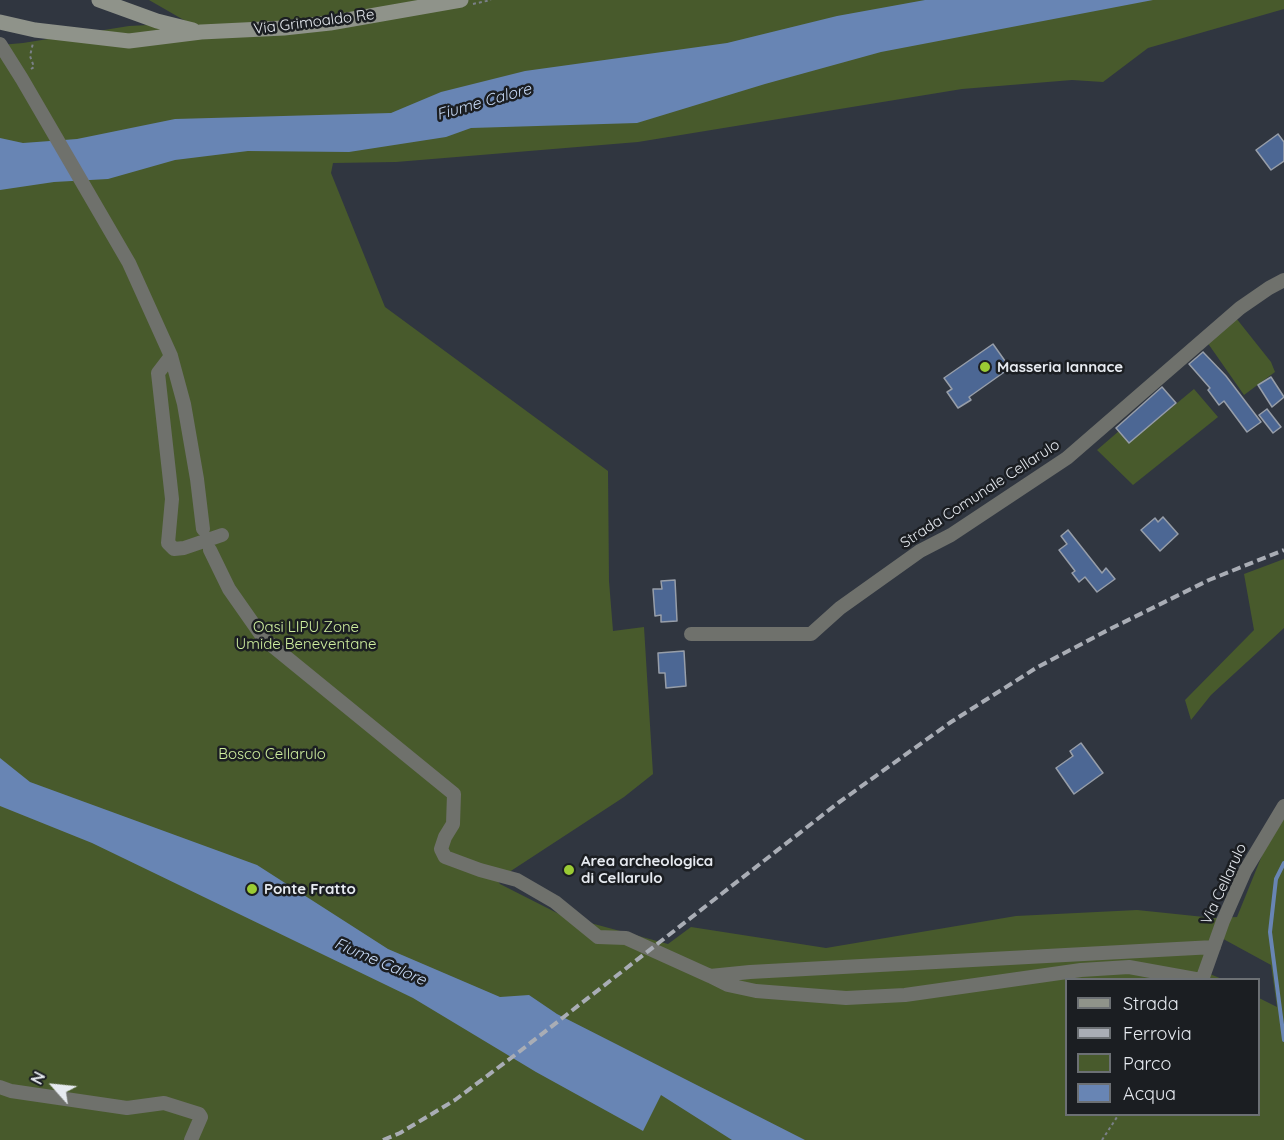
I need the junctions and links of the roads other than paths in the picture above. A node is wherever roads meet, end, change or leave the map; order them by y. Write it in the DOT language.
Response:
graph roads {
  1 [pos="99,0"];
  2 [pos="461,0"];
  3 [pos="0,22"];
  4 [pos="201,32"];
  5 [pos="0,44"];
  6 [pos="1284,280"];
  7 [pos="171,356"];
  8 [pos="202,529"];
  9 [pos="222,535"];
  10 [pos="210,550"];
  11 [pos="692,634"];
  12 [pos="1284,806"];
  13 [pos="1214,947"];
  14 [pos="710,976"];
  15 [pos="1191,978"];
  16 [pos="1203,978"];
  17 [pos="0,1087"];
  18 [pos="191,1140"];
  1 -- 4 [label="main road, Via Grimoaldo Re"];
  2 -- 4 [label="main road, Via Grimoaldo Re"];
  3 -- 4 [label="main road, Via Grimoaldo Re"];
  5 -- 7 [label="street"];
  6 -- 11 [label="street, Strada Comunale Cellarulo"];
  7 -- 8 [label="street"];
  7 -- 9 [label="street"];
  10 -- 14 [label="street"];
  12 -- 13 [label="street, Via Cellarulo"];
  13 -- 14 [label="street"];
  13 -- 16 [label="street, Via Cellarulo"];
  14 -- 15 [label="street"];
  17 -- 18 [label="street"];
}
